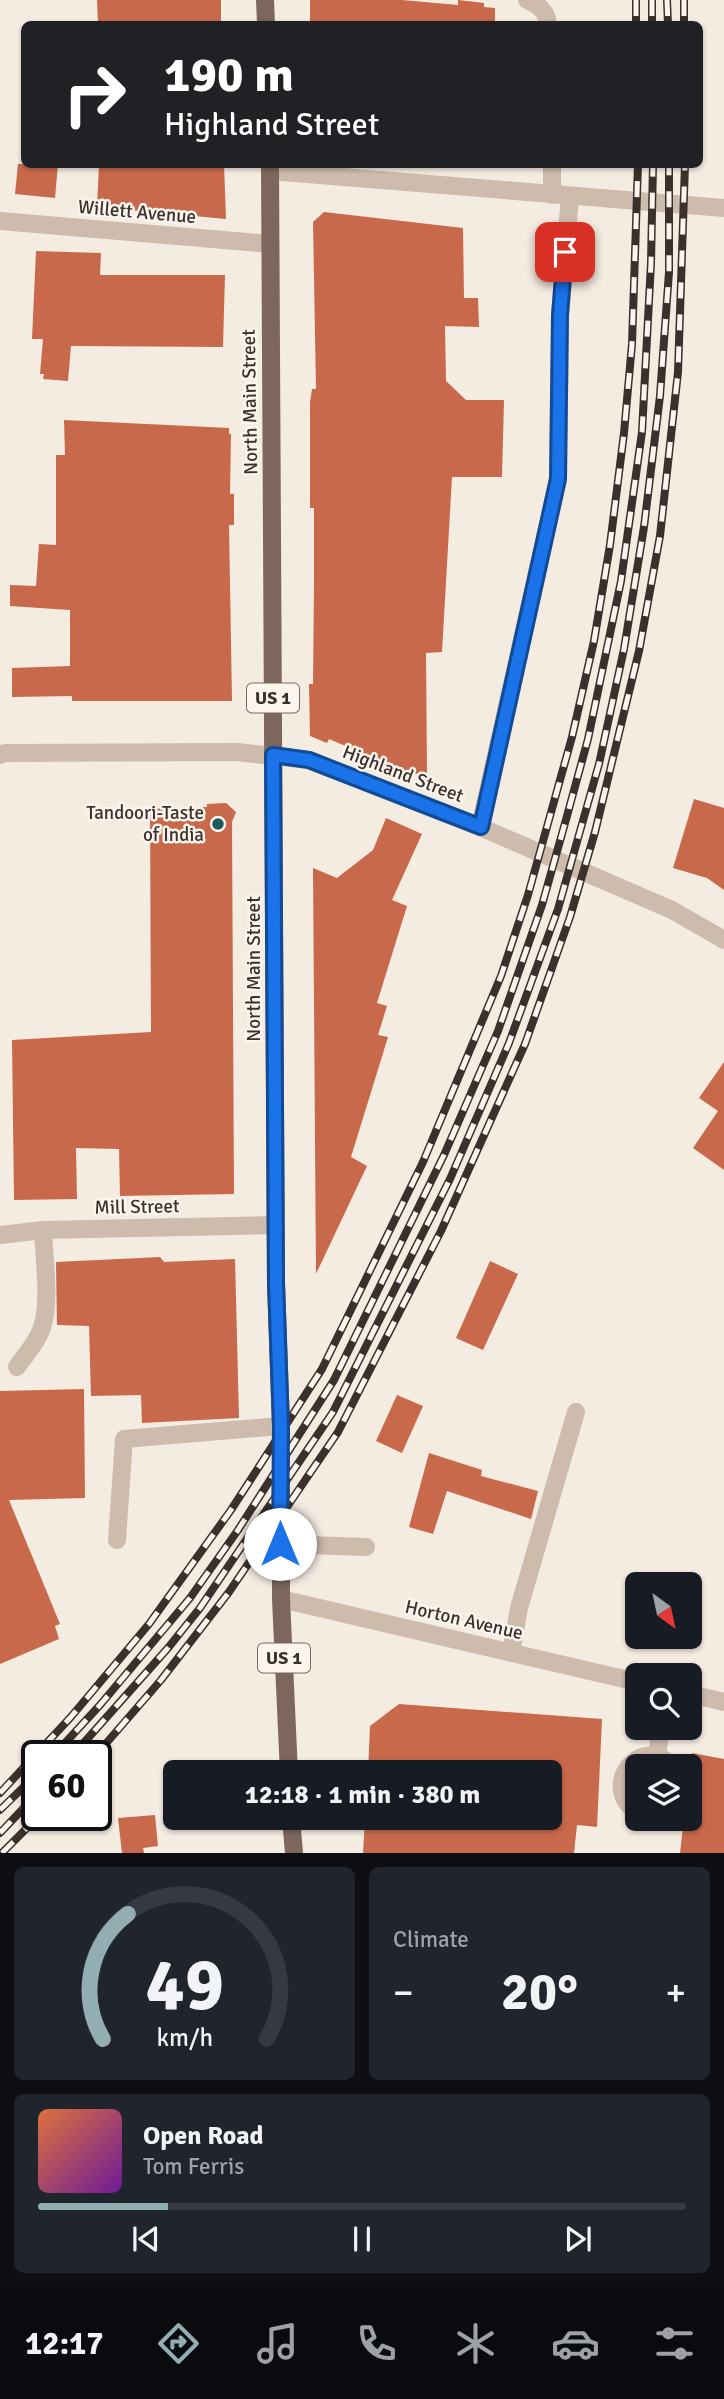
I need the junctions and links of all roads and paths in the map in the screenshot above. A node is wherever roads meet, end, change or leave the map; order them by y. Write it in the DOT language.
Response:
graph roads {
  1 [pos="265,0"];
  2 [pos="527,0"];
  3 [pos="266,21"];
  4 [pos="548,21"];
  5 [pos="270,168"];
  6 [pos="553,168"];
  7 [pos="561,196"];
  8 [pos="724,208"];
  9 [pos="0,221"];
  10 [pos="270,244"];
  11 [pos="0,755"];
  12 [pos="273,755"];
  13 [pos="481,827"];
  14 [pos="724,940"];
  15 [pos="275,1224"];
  16 [pos="43,1230"];
  17 [pos="0,1235"];
  18 [pos="17,1367"];
  19 [pos="576,1412"];
  20 [pos="281,1426"];
  21 [pos="117,1541"];
  22 [pos="280,1544"];
  23 [pos="366,1547"];
  24 [pos="281,1600"];
  25 [pos="511,1653"];
  26 [pos="625,1679"];
  27 [pos="702,1697"];
  28 [pos="724,1702"];
  29 [pos="288,1760"];
  30 [pos="625,1774"];
  31 [pos="625,1798"];
  32 [pos="292,1830"];
  33 [pos="294,1853"];
  1 -- 3 [label="main road"];
  2 -- 4 [label="street"];
  5 -- 7 [label="street"];
  5 -- 10 [label="main road, North Main Street / US 1"];
  6 -- 7 [label="street"];
  7 -- 8 [label="street"];
  7 -- 13 [label="street"];
  9 -- 10 [label="street, Willett Avenue"];
  10 -- 12 [label="main road, North Main Street / US 1"];
  11 -- 12 [label="street, Highland Street"];
  12 -- 13 [label="street, Highland Street"];
  12 -- 15 [label="main road, North Main Street / US 1"];
  13 -- 14 [label="street, Highland Street"];
  15 -- 16 [label="street, Mill Street"];
  15 -- 20 [label="main road, North Main Street / US 1"];
  16 -- 17 [label="street, Mill Street"];
  16 -- 18 [label="street"];
  19 -- 25 [label="street"];
  20 -- 21 [label="street"];
  20 -- 22 [label="main road, North Main Street / US 1"];
  22 -- 23 [label="street"];
  22 -- 24 [label="main road, North Main Street / US 1"];
  24 -- 25 [label="street, Horton Avenue"];
  24 -- 29 [label="main road, North Main Street / US 1"];
  25 -- 26 [label="street, Horton Avenue"];
  27 -- 28 [label="street"];
  30 -- 31 [label="street"];
  32 -- 33 [label="main road"];
}
